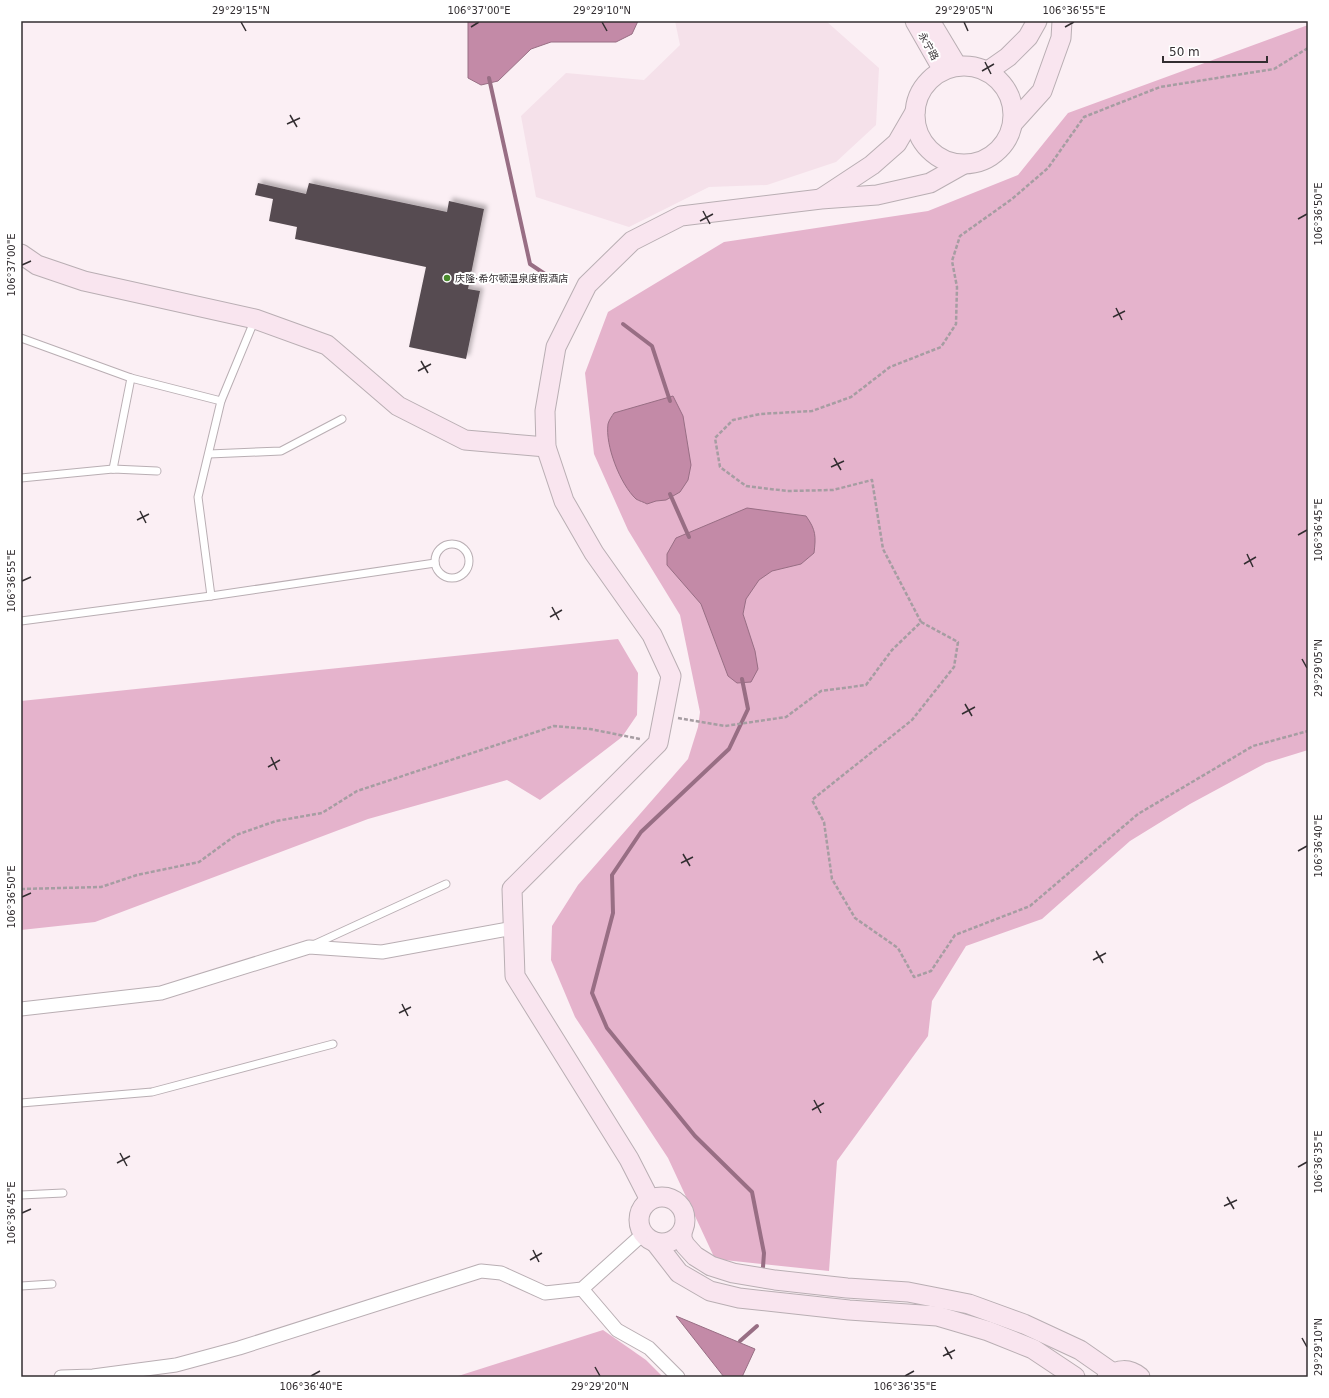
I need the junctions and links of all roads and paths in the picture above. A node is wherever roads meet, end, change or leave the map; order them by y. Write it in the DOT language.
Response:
graph roads {
  1 [pos="915,21"];
  2 [pos="930,21"];
  3 [pos="1037,21"];
  4 [pos="1062,21"];
  5 [pos="1308,48"];
  6 [pos="950,68"];
  7 [pos="988,71"];
  8 [pos="915,112"];
  9 [pos="1014,122"];
  10 [pos="962,165"];
  11 [pos="821,199"];
  12 [pos="21,254"];
  13 [pos="256,319"];
  14 [pos="21,338"];
  15 [pos="131,378"];
  16 [pos="221,401"];
  17 [pos="342,419"];
  18 [pos="546,447"];
  19 [pos="209,454"];
  20 [pos="113,469"];
  21 [pos="157,471"];
  22 [pos="21,478"];
  23 [pos="435,563"];
  24 [pos="211,596"];
  25 [pos="21,621"];
  26 [pos="921,622"];
  27 [pos="663,715"];
  28 [pos="1308,730"];
  29 [pos="658,743"];
  30 [pos="446,884"];
  31 [pos="21,889"];
  32 [pos="513,928"];
  33 [pos="309,947"];
  34 [pos="21,1009"];
  35 [pos="333,1044"];
  36 [pos="21,1103"];
  37 [pos="62,1193"];
  38 [pos="21,1195"];
  39 [pos="650,1200"];
  40 [pos="682,1232"];
  41 [pos="650,1237"];
  42 [pos="52,1284"];
  43 [pos="21,1286"];
  44 [pos="582,1289"];
  45 [pos="1110,1375"];
  46 [pos="61,1377"];
  47 [pos="678,1377"];
  48 [pos="1076,1377"];
  49 [pos="1140,1377"];
  1 -- 6 [label="street, 永宁路"];
  2 -- 6 [label="street, 永宁路"];
  3 -- 7 [label="street"];
  4 -- 9 [label="street"];
  5 -- 26 [label="path"];
  6 -- 7 [label="street"];
  6 -- 8 [label="street"];
  7 -- 9 [label="street"];
  8 -- 10 [label="street"];
  8 -- 11 [label="street"];
  9 -- 10 [label="street"];
  10 -- 11 [label="street"];
  11 -- 18 [label="street"];
  12 -- 13 [label="street"];
  13 -- 16 [label="lane"];
  13 -- 18 [label="street"];
  14 -- 15 [label="lane"];
  15 -- 16 [label="lane"];
  15 -- 20 [label="lane"];
  16 -- 19 [label="lane"];
  17 -- 19 [label="lane"];
  18 -- 27 [label="street"];
  19 -- 24 [label="lane"];
  20 -- 21 [label="lane"];
  20 -- 22 [label="lane"];
  23 -- 23 [label="lane"];
  23 -- 24 [label="lane"];
  24 -- 25 [label="lane"];
  26 -- 27 [label="path"];
  26 -- 28 [label="path"];
  27 -- 29 [label="street"];
  29 -- 31 [label="path"];
  29 -- 32 [label="street"];
  30 -- 33 [label="lane"];
  32 -- 33 [label="street"];
  32 -- 39 [label="street"];
  33 -- 34 [label="street"];
  35 -- 36 [label="lane"];
  37 -- 38 [label="lane"];
  39 -- 40 [label="street"];
  39 -- 41 [label="street"];
  40 -- 41 [label="street"];
  40 -- 45 [label="street"];
  41 -- 44 [label="street"];
  41 -- 48 [label="street"];
  42 -- 43 [label="lane"];
  44 -- 46 [label="street"];
  44 -- 47 [label="street"];
  45 -- 49 [label="street"];
}
